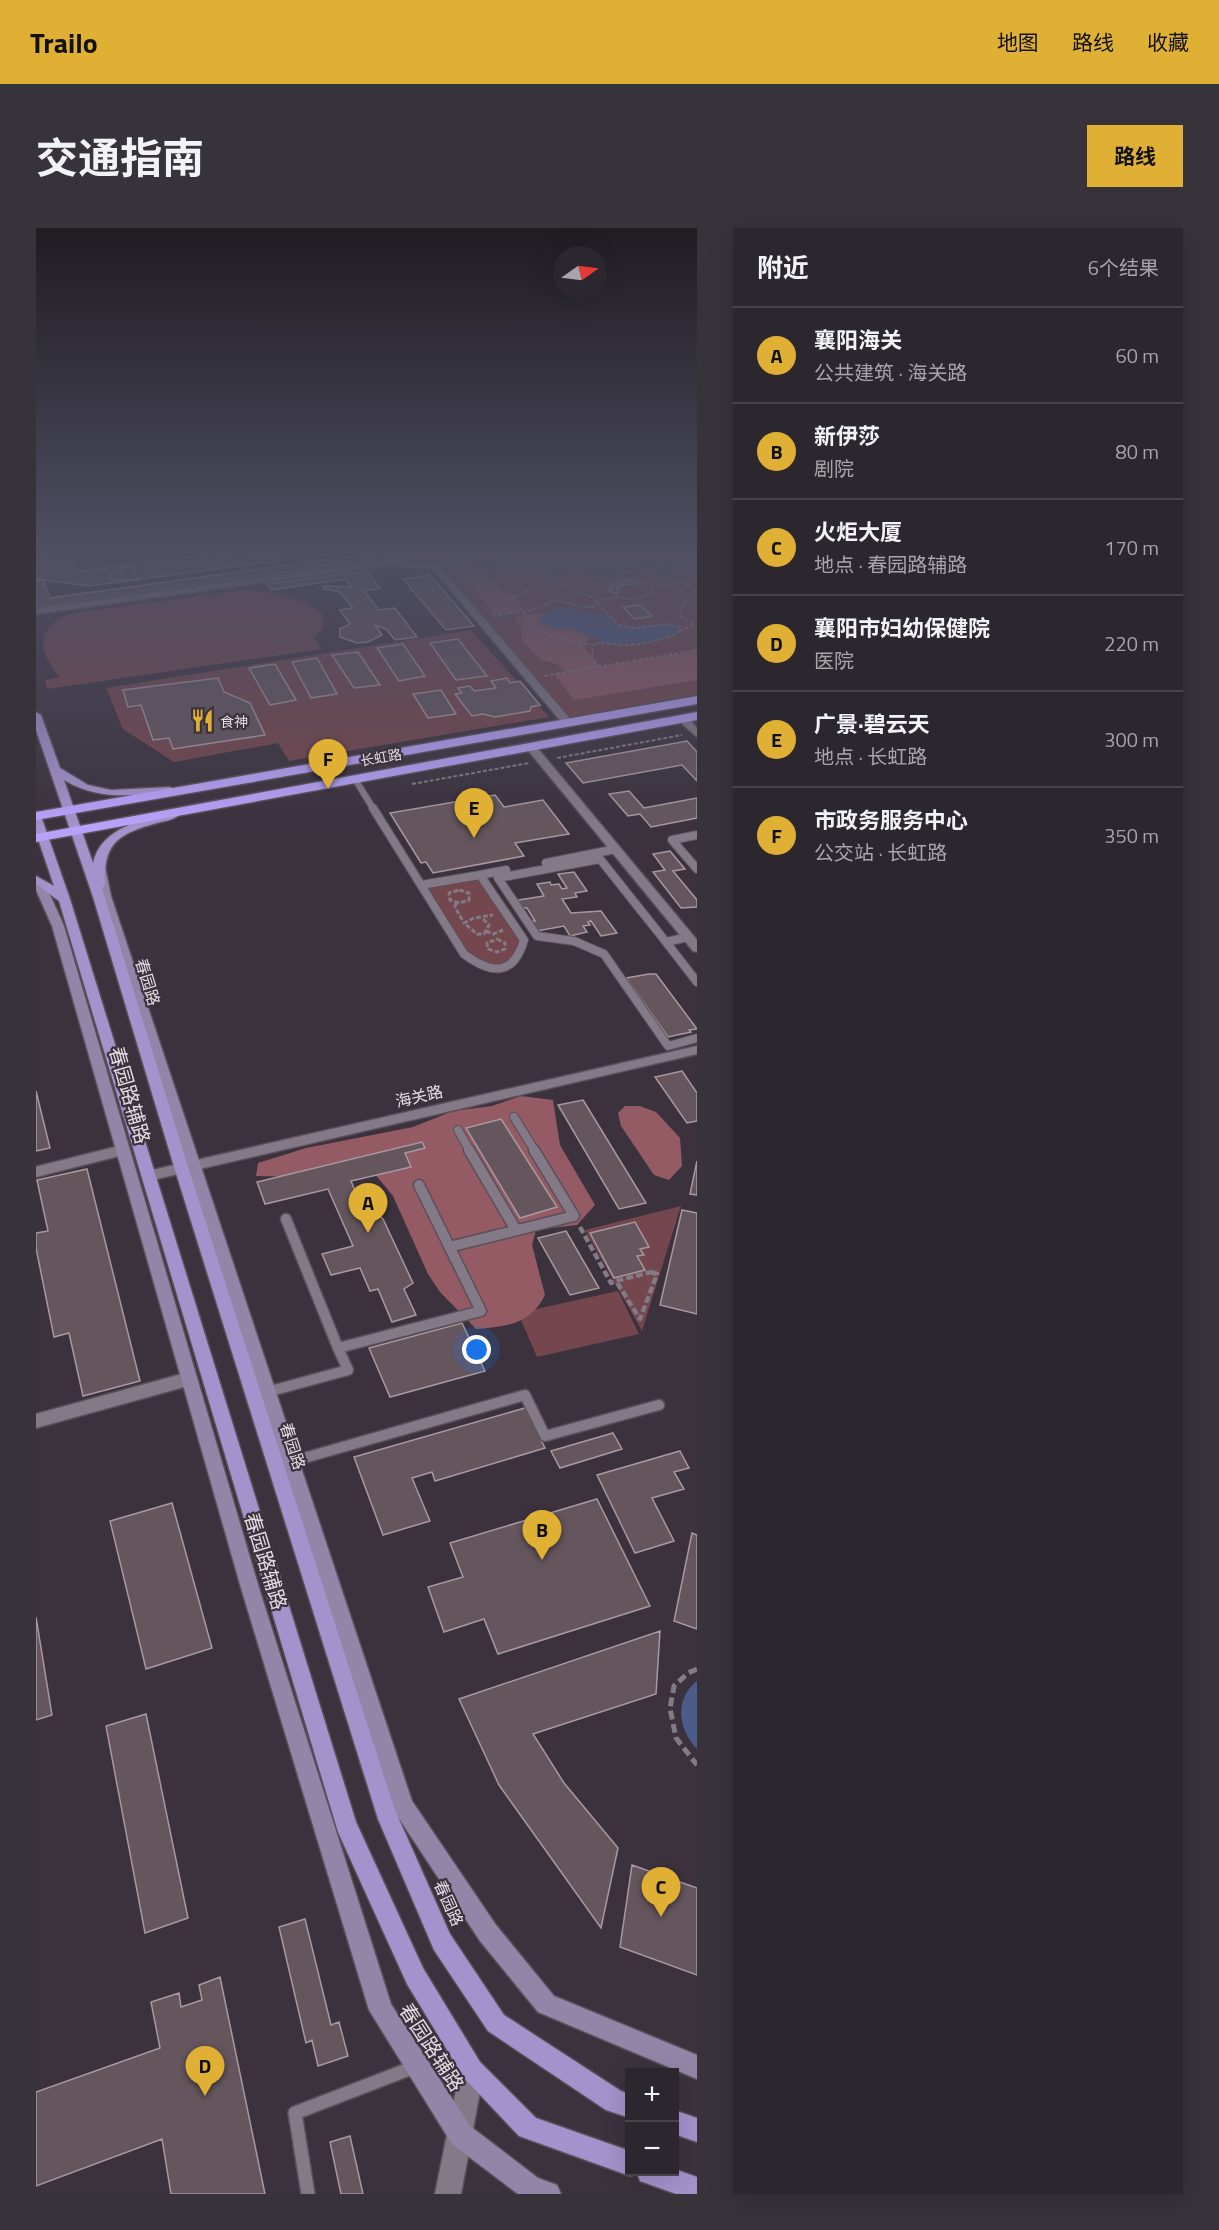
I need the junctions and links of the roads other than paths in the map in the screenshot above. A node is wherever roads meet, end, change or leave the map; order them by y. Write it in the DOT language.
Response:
graph roads {
  1 [pos="499,642"];
  2 [pos="697,700"];
  3 [pos="36,715"];
  4 [pos="697,716"];
  5 [pos="683,719"];
  6 [pos="568,723"];
  7 [pos="697,734"];
  8 [pos="531,747"];
  9 [pos="55,770"];
  10 [pos="356,779"];
  11 [pos="211,785"];
  12 [pos="220,804"];
  13 [pos="69,810"];
  14 [pos="36,816"];
  15 [pos="76,831"];
  16 [pos="697,835"];
  17 [pos="40,837"];
  18 [pos="616,849"];
  19 [pos="99,866"];
  20 [pos="697,869"];
  21 [pos="480,875"];
  22 [pos="37,880"];
  23 [pos="421,885"];
  24 [pos="99,897"];
  25 [pos="64,899"];
  26 [pos="688,937"];
  27 [pos="666,942"];
  28 [pos="697,948"];
  29 [pos="697,982"];
  30 [pos="697,1038"];
  31 [pos="697,1050"];
  32 [pos="514,1117"];
  33 [pos="458,1130"];
  34 [pos="123,1150"];
  35 [pos="188,1168"];
  36 [pos="36,1172"];
  37 [pos="148,1176"];
  38 [pos="419,1185"];
  39 [pos="286,1219"];
  40 [pos="516,1230"];
  41 [pos="449,1247"];
  42 [pos="338,1348"];
  43 [pos="189,1379"];
  44 [pos="267,1392"];
  45 [pos="659,1405"];
  46 [pos="36,1421"];
  47 [pos="290,1462"];
  48 [pos="417,2066"];
  49 [pos="697,2067"];
  50 [pos="472,2070"];
  51 [pos="625,2104"];
  52 [pos="679,2123"];
  53 [pos="697,2130"];
  54 [pos="461,2134"];
  55 [pos="625,2162"];
  56 [pos="660,2176"];
  57 [pos="697,2189"];
  58 [pos="308,2194"];
  59 [pos="448,2194"];
  60 [pos="548,2194"];
  1 -- 6 [label="street"];
  2 -- 6 [label="highway, 长虹路"];
  3 -- 9 [label="main road, 春园路"];
  4 -- 5 [label="highway, 长虹路"];
  5 -- 7 [label="street"];
  5 -- 8 [label="highway, 长虹路"];
  6 -- 11 [label="highway, 长虹路"];
  8 -- 10 [label="highway, 长虹路"];
  8 -- 18 [label="street"];
  9 -- 11 [label="main road"];
  9 -- 13 [label="main road, 春园路"];
  10 -- 12 [label="highway, 长虹路"];
  10 -- 23 [label="lane"];
  11 -- 13 [label="highway, 长虹路"];
  12 -- 15 [label="highway, 长虹路"];
  12 -- 19 [label="main road"];
  13 -- 14 [label="highway, 长虹路"];
  13 -- 15 [label="main road, 春园路"];
  14 -- 17 [label="main road"];
  15 -- 17 [label="highway, 长虹路"];
  15 -- 24 [label="main road, 春园路"];
  16 -- 20 [label="lane"];
  17 -- 25 [label="main road"];
  18 -- 21 [label="lane"];
  18 -- 26 [label="street"];
  19 -- 24 [label="main road"];
  19 -- 35 [label="street, 春园路辅路"];
  21 -- 23 [label="lane"];
  21 -- 23 [label="lane"];
  22 -- 25 [label="main road"];
  22 -- 34 [label="street, 春园路辅路"];
  24 -- 35 [label="main road, 春园路"];
  25 -- 37 [label="main road"];
  26 -- 27 [label="lane"];
  26 -- 28 [label="street"];
  27 -- 29 [label="lane"];
  27 -- 30 [label="lane"];
  31 -- 35 [label="street, 海关路"];
  32 -- 40 [label="lane"];
  33 -- 40 [label="lane"];
  34 -- 36 [label="lane"];
  34 -- 43 [label="street, 春园路辅路"];
  35 -- 37 [label="street, 海关路"];
  35 -- 44 [label="street, 春园路辅路"];
  35 -- 51 [label="main road, 春园路"];
  37 -- 50 [label="main road"];
  38 -- 41 [label="lane"];
  39 -- 42 [label="lane"];
  40 -- 41 [label="lane"];
  41 -- 42 [label="lane"];
  42 -- 44 [label="lane"];
  43 -- 46 [label="street"];
  43 -- 48 [label="street, 春园路辅路"];
  44 -- 47 [label="street, 春园路辅路"];
  45 -- 47 [label="lane"];
  47 -- 49 [label="street, 春园路辅路"];
  48 -- 54 [label="street, 春园路辅路"];
  48 -- 58 [label="lane"];
  50 -- 54 [label="street"];
  50 -- 55 [label="main road"];
  52 -- 53 [label="main road"];
  54 -- 59 [label="street"];
  54 -- 60 [label="street, 春园路辅路"];
  56 -- 57 [label="main road"];
}
